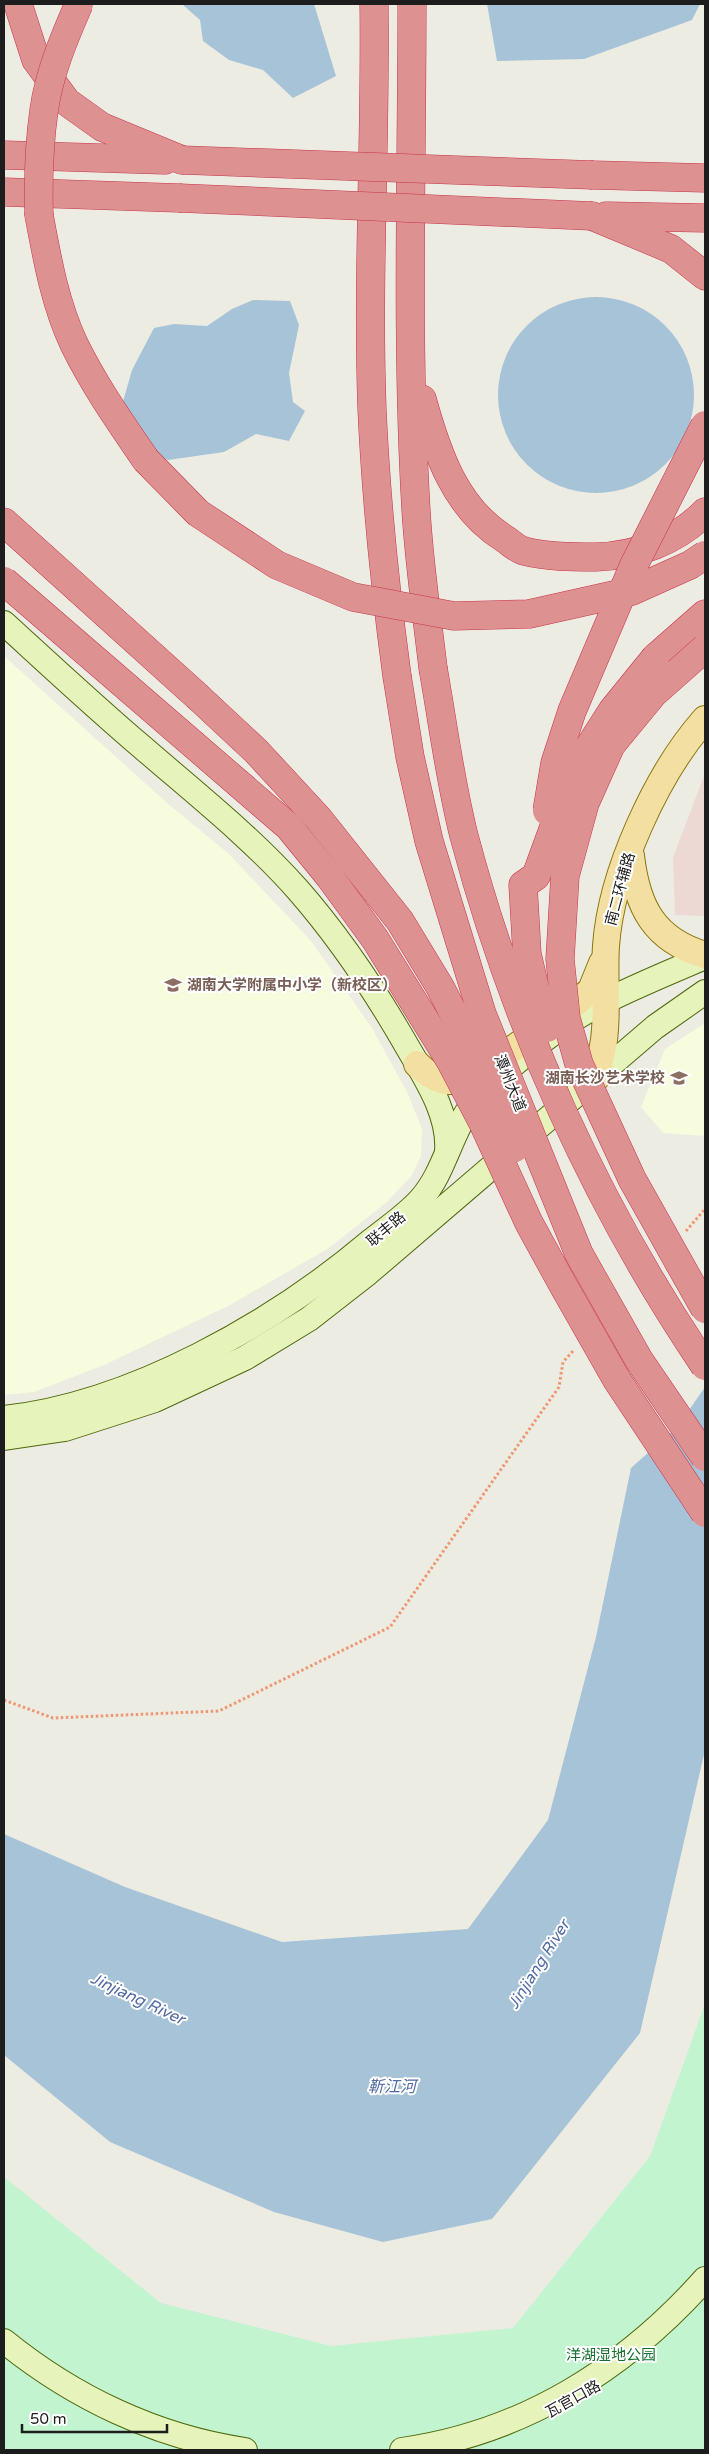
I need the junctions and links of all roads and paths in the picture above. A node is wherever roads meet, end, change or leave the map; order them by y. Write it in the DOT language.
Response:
graph roads {
  1 [pos="18,4"];
  2 [pos="79,4"];
  3 [pos="412,4"];
  4 [pos="374,10"];
  5 [pos="4,155"];
  6 [pos="182,160"];
  7 [pos="705,178"];
  8 [pos="4,192"];
  9 [pos="592,216"];
  10 [pos="705,218"];
  11 [pos="705,276"];
  12 [pos="411,358"];
  13 [pos="705,424"];
  14 [pos="705,512"];
  15 [pos="4,522"];
  16 [pos="705,555"];
  17 [pos="4,581"];
  18 [pos="705,614"];
  19 [pos="4,623"];
  20 [pos="705,648"];
  21 [pos="705,719"];
  22 [pos="630,849"];
  23 [pos="536,876"];
  24 [pos="606,944"];
  25 [pos="705,956"];
  26 [pos="705,992"];
  27 [pos="605,1002"];
  28 [pos="417,1064"];
  29 [pos="596,1078"];
  30 [pos="446,1158"];
  31 [pos="705,1210"];
  32 [pos="685,1231"];
  33 [pos="700,1301"];
  34 [pos="587,1348"];
  35 [pos="705,1366"];
  36 [pos="4,1418"];
  37 [pos="4,1438"];
  38 [pos="705,1457"];
  39 [pos="705,1513"];
  40 [pos="4,1700"];
  41 [pos="705,2279"];
  42 [pos="705,2293"];
  43 [pos="4,2341"];
  44 [pos="4,2355"];
  45 [pos="192,2450"];
  46 [pos="245,2450"];
  47 [pos="402,2450"];
  48 [pos="442,2450"];
  1 -- 6 [label="highway"];
  2 -- 16 [label="highway, bridge"];
  3 -- 12 [label="highway"];
  4 -- 38 [label="highway, 潭州大道, bridge"];
  5 -- 6 [label="highway"];
  6 -- 7 [label="highway, bridge"];
  8 -- 9 [label="highway, bridge"];
  9 -- 10 [label="highway"];
  9 -- 11 [label="highway"];
  12 -- 14 [label="highway"];
  12 -- 35 [label="highway, bridge"];
  13 -- 23 [label="highway, bridge"];
  15 -- 34 [label="highway, bridge"];
  17 -- 34 [label="highway, bridge"];
  18 -- 23 [label="highway, bridge"];
  19 -- 28 [label="main road"];
  20 -- 33 [label="highway, bridge"];
  21 -- 22 [label="main road, 南二环辅路"];
  22 -- 24 [label="main road, 南二环辅路"];
  22 -- 25 [label="main road"];
  23 -- 33 [label="highway, bridge"];
  24 -- 27 [label="main road, 南二环辅路"];
  24 -- 28 [label="main road"];
  25 -- 27 [label="main road, 联丰路"];
  26 -- 29 [label="main road, 联丰路"];
  27 -- 29 [label="main road, 南二环辅路"];
  27 -- 30 [label="main road, 联丰路"];
  28 -- 30 [label="main road"];
  29 -- 37 [label="main road, 联丰路"];
  30 -- 36 [label="main road, 联丰路"];
  31 -- 32 [label="path"];
  34 -- 39 [label="highway, bridge"];
  34 -- 40 [label="path"];
  41 -- 47 [label="main road"];
  42 -- 48 [label="main road, 瓦官口路"];
  43 -- 46 [label="main road"];
  44 -- 45 [label="main road"];
}
